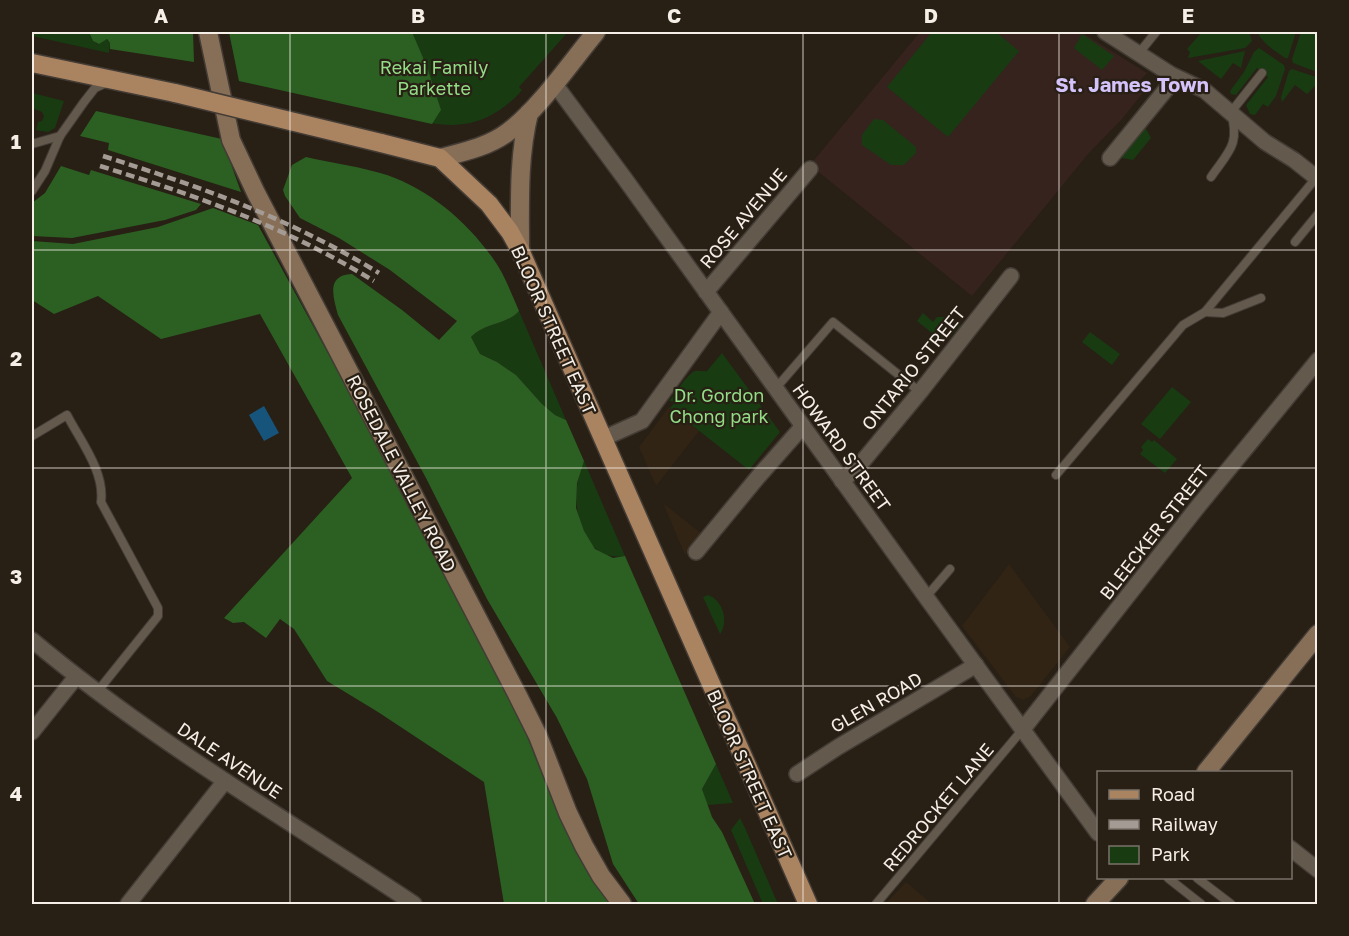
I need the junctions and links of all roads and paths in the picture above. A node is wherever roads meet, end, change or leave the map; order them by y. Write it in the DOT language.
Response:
graph roads {
  1 [pos="208,32"];
  2 [pos="596,32"];
  3 [pos="1105,32"];
  4 [pos="1156,32"];
  5 [pos="1139,53"];
  6 [pos="32,63"];
  7 [pos="1262,74"];
  8 [pos="1172,75"];
  9 [pos="115,79"];
  10 [pos="554,83"];
  11 [pos="1231,112"];
  12 [pos="529,113"];
  13 [pos="60,136"];
  14 [pos="32,144"];
  15 [pos="440,158"];
  16 [pos="1110,158"];
  17 [pos="810,169"];
  18 [pos="1211,177"];
  19 [pos="1317,179"];
  20 [pos="32,191"];
  21 [pos="1317,214"];
  22 [pos="1295,242"];
  23 [pos="520,250"];
  24 [pos="1011,276"];
  25 [pos="706,292"];
  26 [pos="1261,298"];
  27 [pos="721,312"];
  28 [pos="1204,312"];
  29 [pos="1317,360"];
  30 [pos="776,388"];
  31 [pos="920,392"];
  32 [pos="803,426"];
  33 [pos="32,436"];
  34 [pos="602,440"];
  35 [pos="1056,476"];
  36 [pos="842,481"];
  37 [pos="696,552"];
  38 [pos="950,569"];
  39 [pos="926,597"];
  40 [pos="1317,634"];
  41 [pos="32,640"];
  42 [pos="976,665"];
  43 [pos="76,677"];
  44 [pos="97,692"];
  45 [pos="1023,729"];
  46 [pos="32,732"];
  47 [pos="1207,771"];
  48 [pos="797,774"];
  49 [pos="225,781"];
  50 [pos="1097,832"];
  51 [pos="1292,850"];
  52 [pos="1317,870"];
  53 [pos="1118,879"];
  54 [pos="1169,879"];
  55 [pos="1198,879"];
  56 [pos="128,904"];
  57 [pos="414,904"];
  58 [pos="622,904"];
  59 [pos="808,904"];
  60 [pos="876,904"];
  61 [pos="1095,904"];
  62 [pos="1201,904"];
  63 [pos="1231,904"];
  1 -- 58 [label="street, ROSEDALE VALLEY ROAD"];
  2 -- 10 [label="street"];
  3 -- 5 [label="street"];
  4 -- 5 [label="lane"];
  5 -- 8 [label="street"];
  6 -- 9 [label="main road, BLOOR STREET EAST"];
  7 -- 11 [label="lane"];
  8 -- 11 [label="street"];
  8 -- 16 [label="street"];
  9 -- 13 [label="lane"];
  9 -- 15 [label="main road, BLOOR STREET EAST, bridge"];
  10 -- 12 [label="street"];
  10 -- 25 [label="street, HOWARD STREET"];
  11 -- 18 [label="lane"];
  11 -- 19 [label="street"];
  12 -- 15 [label="street"];
  12 -- 23 [label="street"];
  13 -- 14 [label="lane"];
  13 -- 20 [label="lane"];
  15 -- 23 [label="main road, BLOOR STREET EAST"];
  17 -- 25 [label="street, ROSE AVENUE"];
  19 -- 28 [label="lane"];
  21 -- 22 [label="lane"];
  23 -- 34 [label="main road, BLOOR STREET EAST"];
  24 -- 31 [label="street, ONTARIO STREET"];
  25 -- 27 [label="street, HOWARD STREET"];
  26 -- 28 [label="lane"];
  27 -- 30 [label="street, HOWARD STREET"];
  27 -- 34 [label="street"];
  28 -- 35 [label="lane"];
  29 -- 45 [label="street, BLEECKER STREET"];
  30 -- 31 [label="lane"];
  30 -- 32 [label="street, HOWARD STREET"];
  31 -- 36 [label="street, ONTARIO STREET"];
  32 -- 36 [label="street, HOWARD STREET"];
  32 -- 37 [label="street"];
  33 -- 44 [label="lane"];
  34 -- 59 [label="main road, BLOOR STREET EAST"];
  36 -- 39 [label="street, HOWARD STREET"];
  38 -- 39 [label="lane"];
  39 -- 42 [label="street, HOWARD STREET"];
  40 -- 47 [label="street"];
  41 -- 43 [label="street, DALE AVENUE"];
  42 -- 45 [label="street, HOWARD STREET"];
  42 -- 48 [label="street, GLEN ROAD"];
  43 -- 44 [label="street, DALE AVENUE"];
  43 -- 46 [label="street"];
  44 -- 49 [label="street, DALE AVENUE"];
  45 -- 50 [label="street, HOWARD STREET"];
  45 -- 60 [label="lane, REDROCKET LANE"];
  49 -- 56 [label="street"];
  49 -- 57 [label="street, DALE AVENUE"];
  51 -- 52 [label="street"];
  53 -- 61 [label="street"];
  54 -- 62 [label="lane"];
  55 -- 63 [label="lane"];
}
